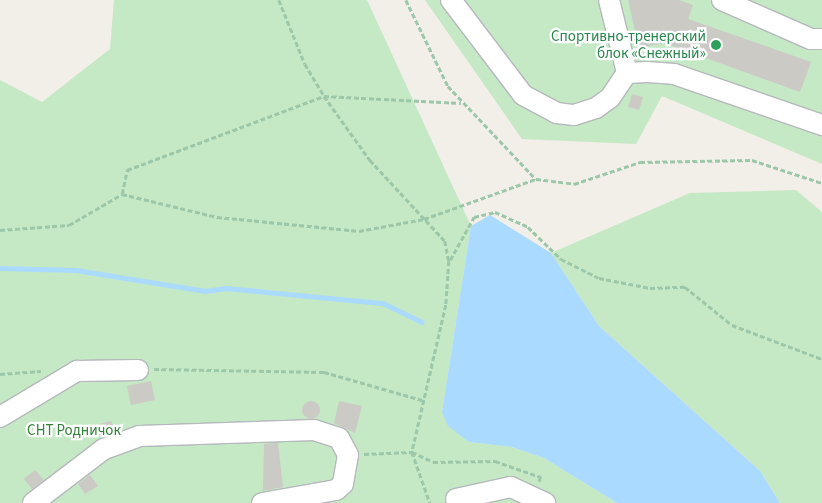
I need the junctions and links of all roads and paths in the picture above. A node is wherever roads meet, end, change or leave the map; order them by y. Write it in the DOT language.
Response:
graph roads {
  1 [pos="279,0"];
  2 [pos="406,0"];
  3 [pos="451,0"];
  4 [pos="608,0"];
  5 [pos="722,0"];
  6 [pos="822,39"];
  7 [pos="627,73"];
  8 [pos="324,96"];
  9 [pos="462,103"];
  10 [pos="822,125"];
  11 [pos="536,179"];
  12 [pos="822,182"];
  13 [pos="122,194"];
  14 [pos="424,219"];
  15 [pos="0,230"];
  16 [pos="449,261"];
  17 [pos="822,360"];
  18 [pos="138,370"];
  19 [pos="50,371"];
  20 [pos="0,374"];
  21 [pos="423,400"];
  22 [pos="0,417"];
  23 [pos="412,452"];
  24 [pos="348,455"];
  25 [pos="541,477"];
  26 [pos="456,499"];
  27 [pos="33,503"];
  28 [pos="262,503"];
  29 [pos="430,503"];
  30 [pos="545,503"];
  1 -- 8 [label="path"];
  2 -- 9 [label="path"];
  3 -- 7 [label="street"];
  4 -- 7 [label="street"];
  5 -- 6 [label="street"];
  7 -- 10 [label="street"];
  8 -- 9 [label="path"];
  8 -- 13 [label="path"];
  8 -- 14 [label="path"];
  9 -- 11 [label="path"];
  11 -- 12 [label="path"];
  11 -- 14 [label="path"];
  13 -- 14 [label="path"];
  13 -- 15 [label="path"];
  14 -- 16 [label="path"];
  16 -- 17 [label="path"];
  16 -- 21 [label="path"];
  18 -- 21 [label="path"];
  18 -- 22 [label="street"];
  19 -- 20 [label="path"];
  21 -- 23 [label="path"];
  23 -- 24 [label="path"];
  23 -- 25 [label="path"];
  23 -- 29 [label="path"];
  24 -- 27 [label="street"];
  24 -- 28 [label="street"];
  26 -- 30 [label="street"];
}
